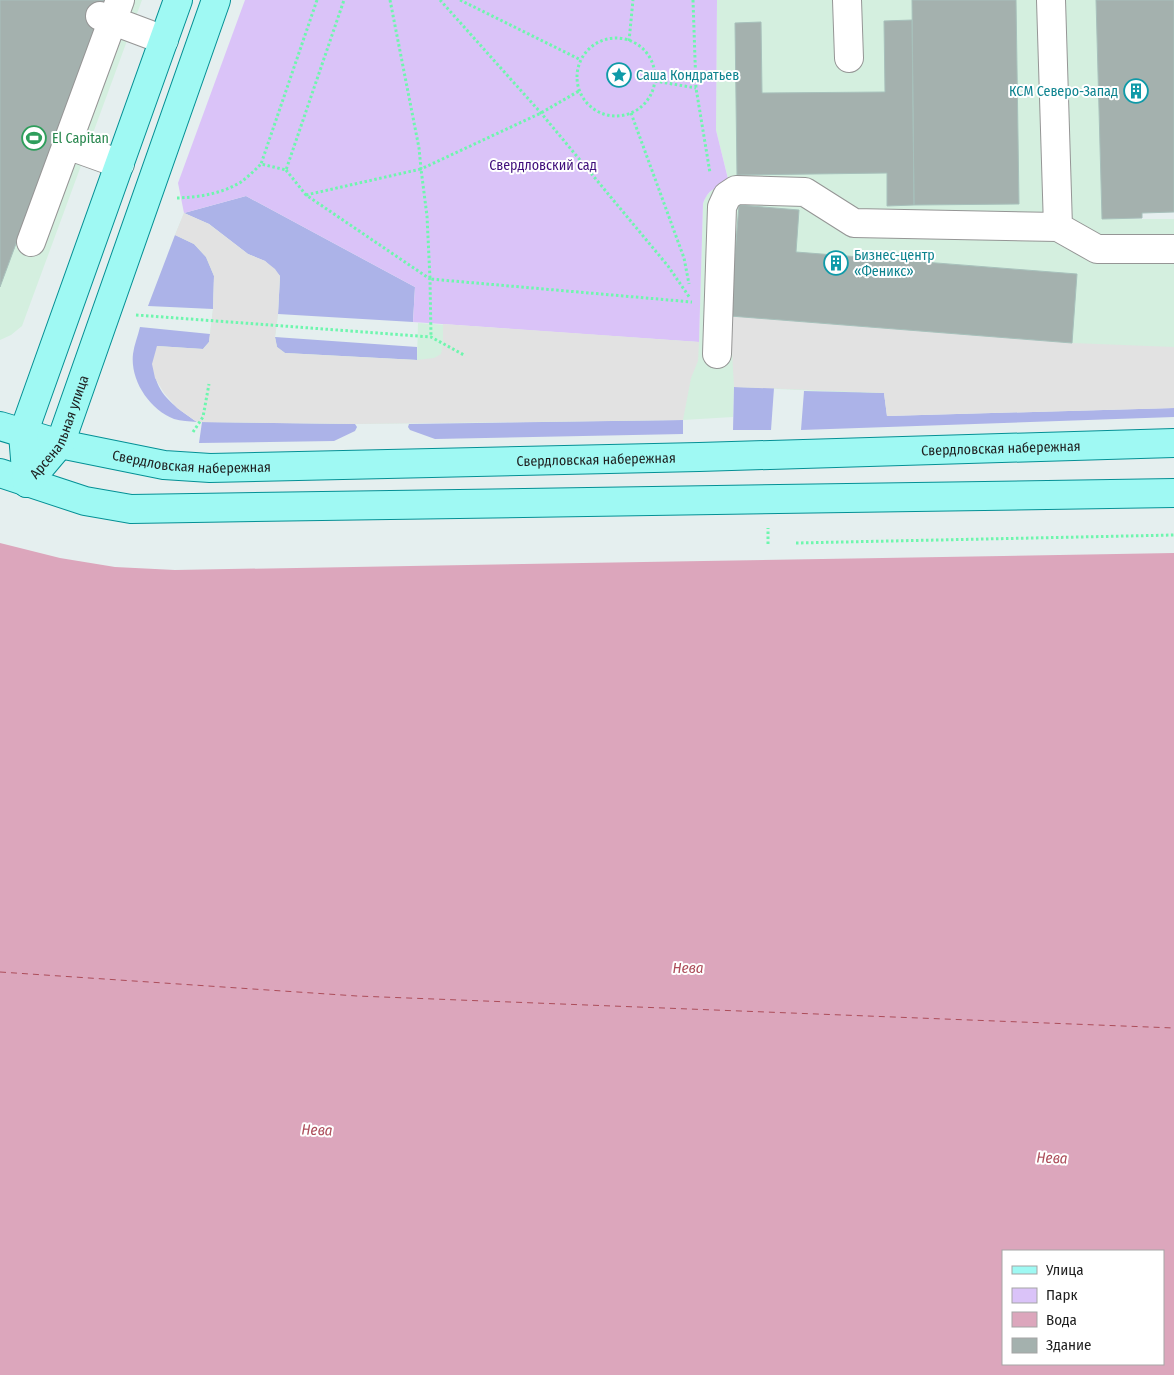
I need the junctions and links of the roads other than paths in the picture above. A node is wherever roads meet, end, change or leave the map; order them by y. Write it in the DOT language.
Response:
graph roads {
  1 [pos="178,0"];
  2 [pos="216,0"];
  3 [pos="847,0"];
  4 [pos="1052,0"];
  5 [pos="111,12"];
  6 [pos="164,40"];
  7 [pos="849,58"];
  8 [pos="67,145"];
  9 [pos="120,164"];
  10 [pos="1058,227"];
  11 [pos="31,242"];
  12 [pos="1174,249"];
  13 [pos="716,354"];
  14 [pos="12,430"];
  15 [pos="1174,443"];
  16 [pos="60,444"];
  17 [pos="0,473"];
  18 [pos="27,483"];
  19 [pos="1174,493"];
  1 -- 6 [label="main road, Арсенальная улица"];
  2 -- 16 [label="main road, Арсенальная улица"];
  3 -- 7 [label="lane"];
  4 -- 10 [label="lane"];
  5 -- 6 [label="lane"];
  5 -- 8 [label="lane"];
  6 -- 9 [label="main road, Арсенальная улица"];
  8 -- 9 [label="lane"];
  8 -- 11 [label="lane"];
  9 -- 14 [label="main road, Арсенальная улица"];
  10 -- 12 [label="lane"];
  10 -- 13 [label="lane"];
  14 -- 16 [label="main road, Свердловская набережная"];
  14 -- 18 [label="main road, Арсенальная улица"];
  15 -- 16 [label="main road, Свердловская набережная"];
  16 -- 18 [label="main road, Арсенальная улица"];
  17 -- 18 [label="main road"];
  18 -- 19 [label="main road"];
}
